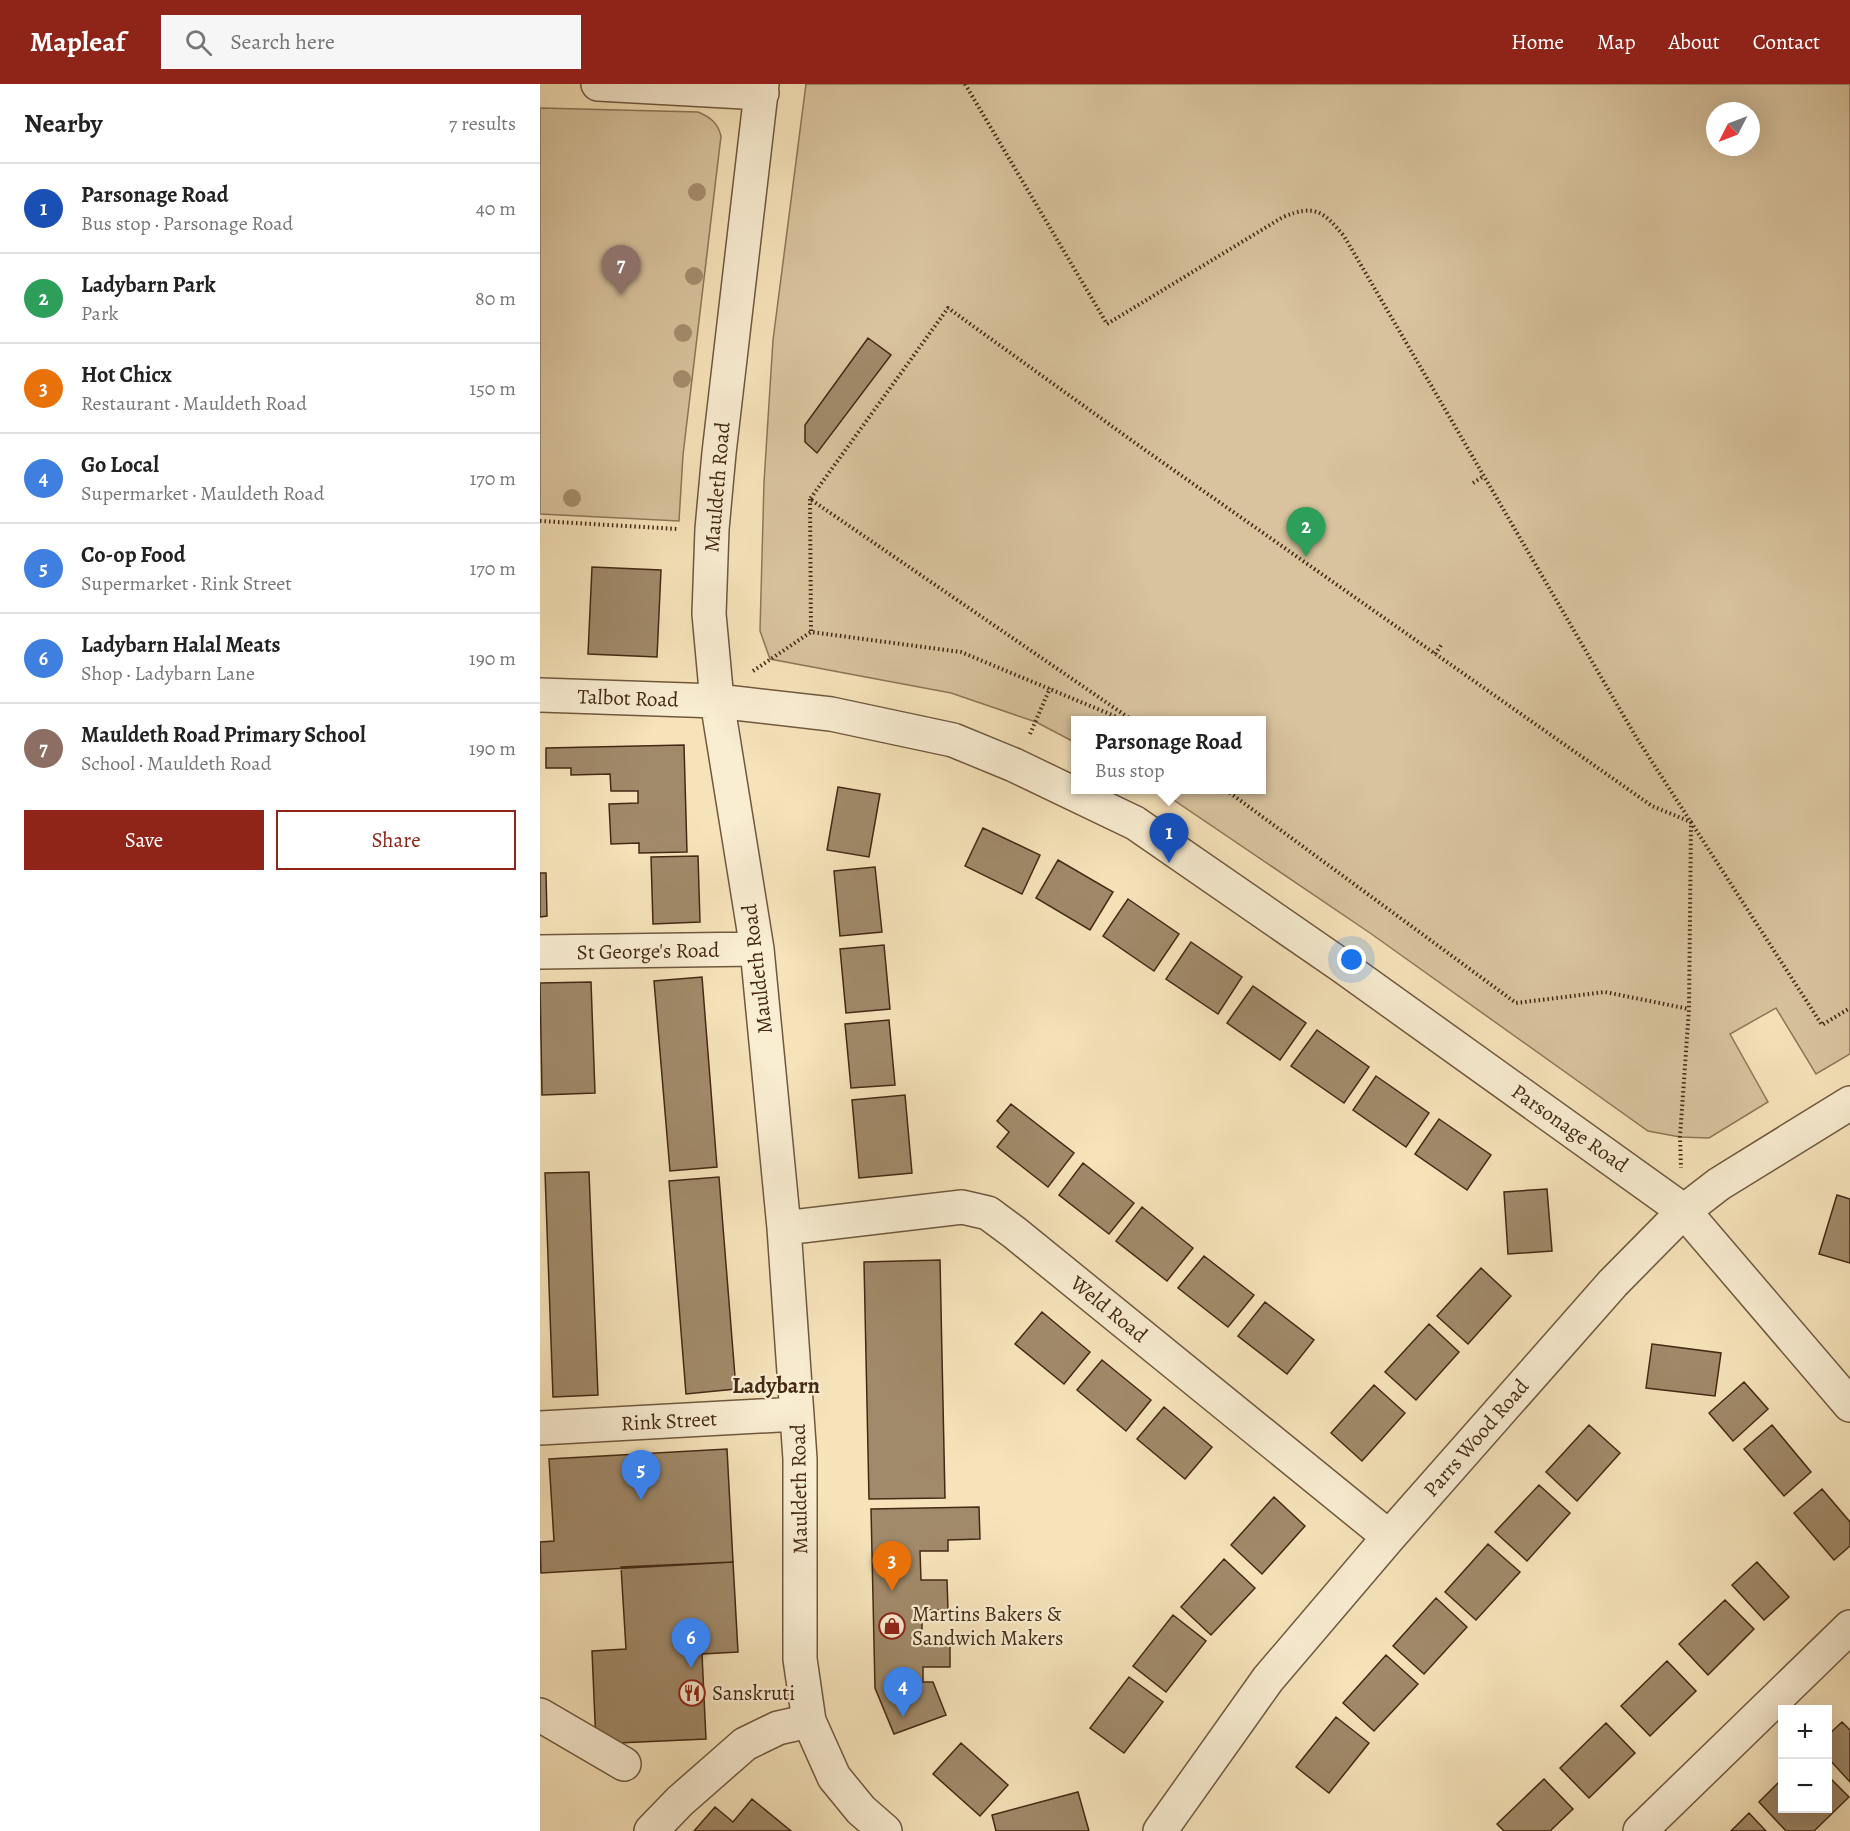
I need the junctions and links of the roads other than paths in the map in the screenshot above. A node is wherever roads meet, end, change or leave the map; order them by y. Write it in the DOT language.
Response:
graph roads {
  1 [pos="598,84"];
  2 [pos="762,88"];
  3 [pos="540,695"];
  4 [pos="717,701"];
  5 [pos="1071,792"];
  6 [pos="1074,794"];
  7 [pos="756,949"];
  8 [pos="540,952"];
  9 [pos="1850,1104"];
  10 [pos="1684,1211"];
  11 [pos="784,1228"];
  12 [pos="1850,1405"];
  13 [pos="797,1414"];
  14 [pos="540,1428"];
  15 [pos="1389,1537"];
  16 [pos="1850,1627"];
  17 [pos="540,1715"];
  18 [pos="809,1721"];
  19 [pos="624,1764"];
  20 [pos="651,1831"];
  21 [pos="885,1831"];
  22 [pos="1160,1831"];
  23 [pos="1640,1831"];
  1 -- 2 [label="street"];
  2 -- 4 [label="street, Mauldeth Road"];
  3 -- 4 [label="street, Talbot Road"];
  4 -- 5 [label="street, Parsonage Road"];
  4 -- 7 [label="street, Mauldeth Road"];
  6 -- 10 [label="street, Parsonage Road"];
  7 -- 8 [label="street, St George's Road"];
  7 -- 11 [label="street, Mauldeth Road"];
  9 -- 10 [label="street, Parrs Wood Road"];
  10 -- 12 [label="street, Parsonage Road"];
  10 -- 15 [label="street, Parrs Wood Road"];
  11 -- 13 [label="street, Mauldeth Road"];
  11 -- 15 [label="street, Weld Road"];
  13 -- 14 [label="street, Rink Street"];
  13 -- 18 [label="street, Mauldeth Road"];
  15 -- 22 [label="street, Parrs Wood Road"];
  16 -- 23 [label="street"];
  17 -- 19 [label="street"];
  18 -- 20 [label="street"];
  18 -- 21 [label="street, Mauldeth Road"];
}
